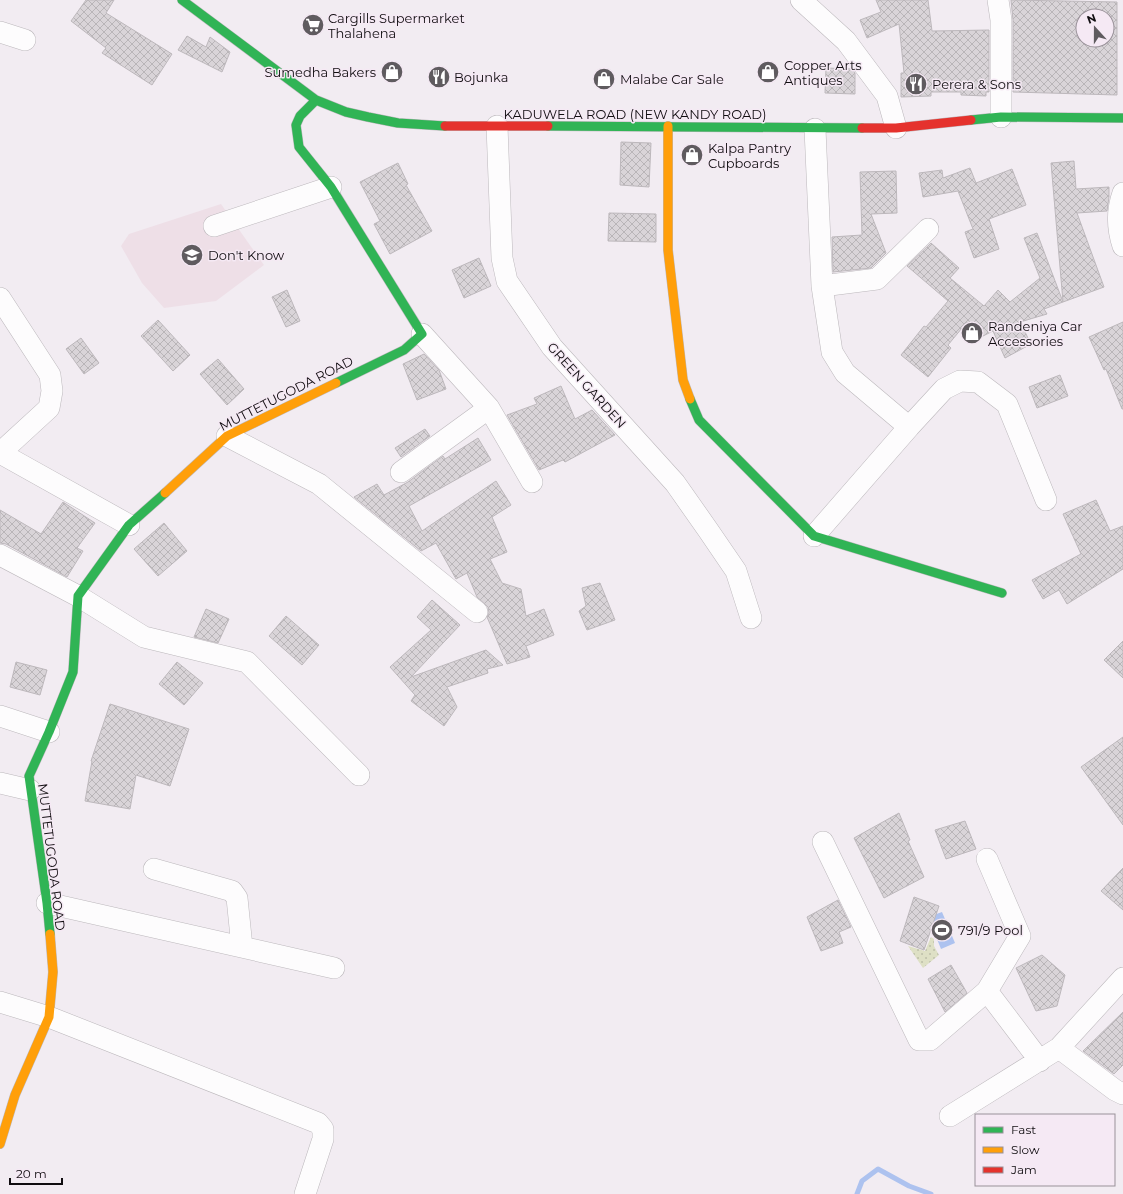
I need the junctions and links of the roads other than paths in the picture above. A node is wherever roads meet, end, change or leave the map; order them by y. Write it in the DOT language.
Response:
graph roads {
  1 [pos="182,0"];
  2 [pos="801,0"];
  3 [pos="998,0"];
  4 [pos="0,32"];
  5 [pos="25,40"];
  6 [pos="316,100"];
  7 [pos="1001,117"];
  8 [pos="1123,118"];
  9 [pos="497,126"];
  10 [pos="668,126"];
  11 [pos="896,128"];
  12 [pos="815,129"];
  13 [pos="331,187"];
  14 [pos="1123,193"];
  15 [pos="214,226"];
  16 [pos="928,229"];
  17 [pos="1123,246"];
  18 [pos="822,286"];
  19 [pos="0,298"];
  20 [pos="422,334"];
  21 [pos="490,408"];
  22 [pos="908,428"];
  23 [pos="227,436"];
  24 [pos="0,453"];
  25 [pos="401,472"];
  26 [pos="532,482"];
  27 [pos="1046,500"];
  28 [pos="129,525"];
  29 [pos="814,536"];
  30 [pos="0,555"];
  31 [pos="1002,593"];
  32 [pos="78,596"];
  33 [pos="478,612"];
  34 [pos="751,618"];
  35 [pos="0,716"];
  36 [pos="49,732"];
  37 [pos="359,775"];
  38 [pos="0,783"];
  39 [pos="30,790"];
  40 [pos="823,842"];
  41 [pos="986,859"];
  42 [pos="154,869"];
  43 [pos="47,903"];
  44 [pos="242,947"];
  45 [pos="334,968"];
  46 [pos="1123,978"];
  47 [pos="987,991"];
  48 [pos="0,1002"];
  49 [pos="49,1017"];
  50 [pos="1059,1048"];
  51 [pos="1040,1061"];
  52 [pos="1123,1094"];
  53 [pos="950,1116"];
  54 [pos="0,1144"];
  55 [pos="305,1194"];
  1 -- 6 [label="street, KADUWELA ROAD (NEW KANDY ROAD)"];
  2 -- 11 [label="street"];
  3 -- 7 [label="street"];
  4 -- 5 [label="street"];
  6 -- 9 [label="street, KADUWELA ROAD (NEW KANDY ROAD)"];
  6 -- 13 [label="street"];
  7 -- 8 [label="street, KADUWELA ROAD (NEW KANDY ROAD)"];
  7 -- 11 [label="street, KADUWELA ROAD (NEW KANDY ROAD)"];
  9 -- 10 [label="street, KADUWELA ROAD (NEW KANDY ROAD)"];
  9 -- 34 [label="street, GREEN GARDEN"];
  10 -- 12 [label="street, KADUWELA ROAD (NEW KANDY ROAD)"];
  10 -- 29 [label="street"];
  11 -- 12 [label="street, KADUWELA ROAD (NEW KANDY ROAD)"];
  12 -- 18 [label="street"];
  13 -- 15 [label="street"];
  13 -- 20 [label="street"];
  14 -- 17 [label="street"];
  16 -- 18 [label="street"];
  18 -- 22 [label="street"];
  19 -- 24 [label="street"];
  20 -- 21 [label="street"];
  20 -- 23 [label="street, MUTTETUGODA ROAD"];
  21 -- 25 [label="street"];
  21 -- 26 [label="street"];
  22 -- 27 [label="street"];
  22 -- 29 [label="street"];
  23 -- 28 [label="street, MUTTETUGODA ROAD"];
  23 -- 33 [label="street"];
  24 -- 28 [label="street"];
  28 -- 32 [label="street, MUTTETUGODA ROAD"];
  29 -- 31 [label="street"];
  30 -- 32 [label="street"];
  32 -- 36 [label="street, MUTTETUGODA ROAD"];
  32 -- 37 [label="street"];
  35 -- 36 [label="street"];
  36 -- 39 [label="street, MUTTETUGODA ROAD"];
  38 -- 39 [label="street"];
  39 -- 43 [label="street, MUTTETUGODA ROAD"];
  40 -- 47 [label="street"];
  41 -- 47 [label="street"];
  42 -- 44 [label="street"];
  43 -- 44 [label="street"];
  43 -- 49 [label="street, MUTTETUGODA ROAD"];
  44 -- 45 [label="street"];
  46 -- 50 [label="street"];
  47 -- 51 [label="street"];
  48 -- 49 [label="street"];
  49 -- 54 [label="street, MUTTETUGODA ROAD"];
  49 -- 55 [label="street"];
  50 -- 51 [label="street"];
  50 -- 52 [label="street"];
  51 -- 53 [label="street"];
}
